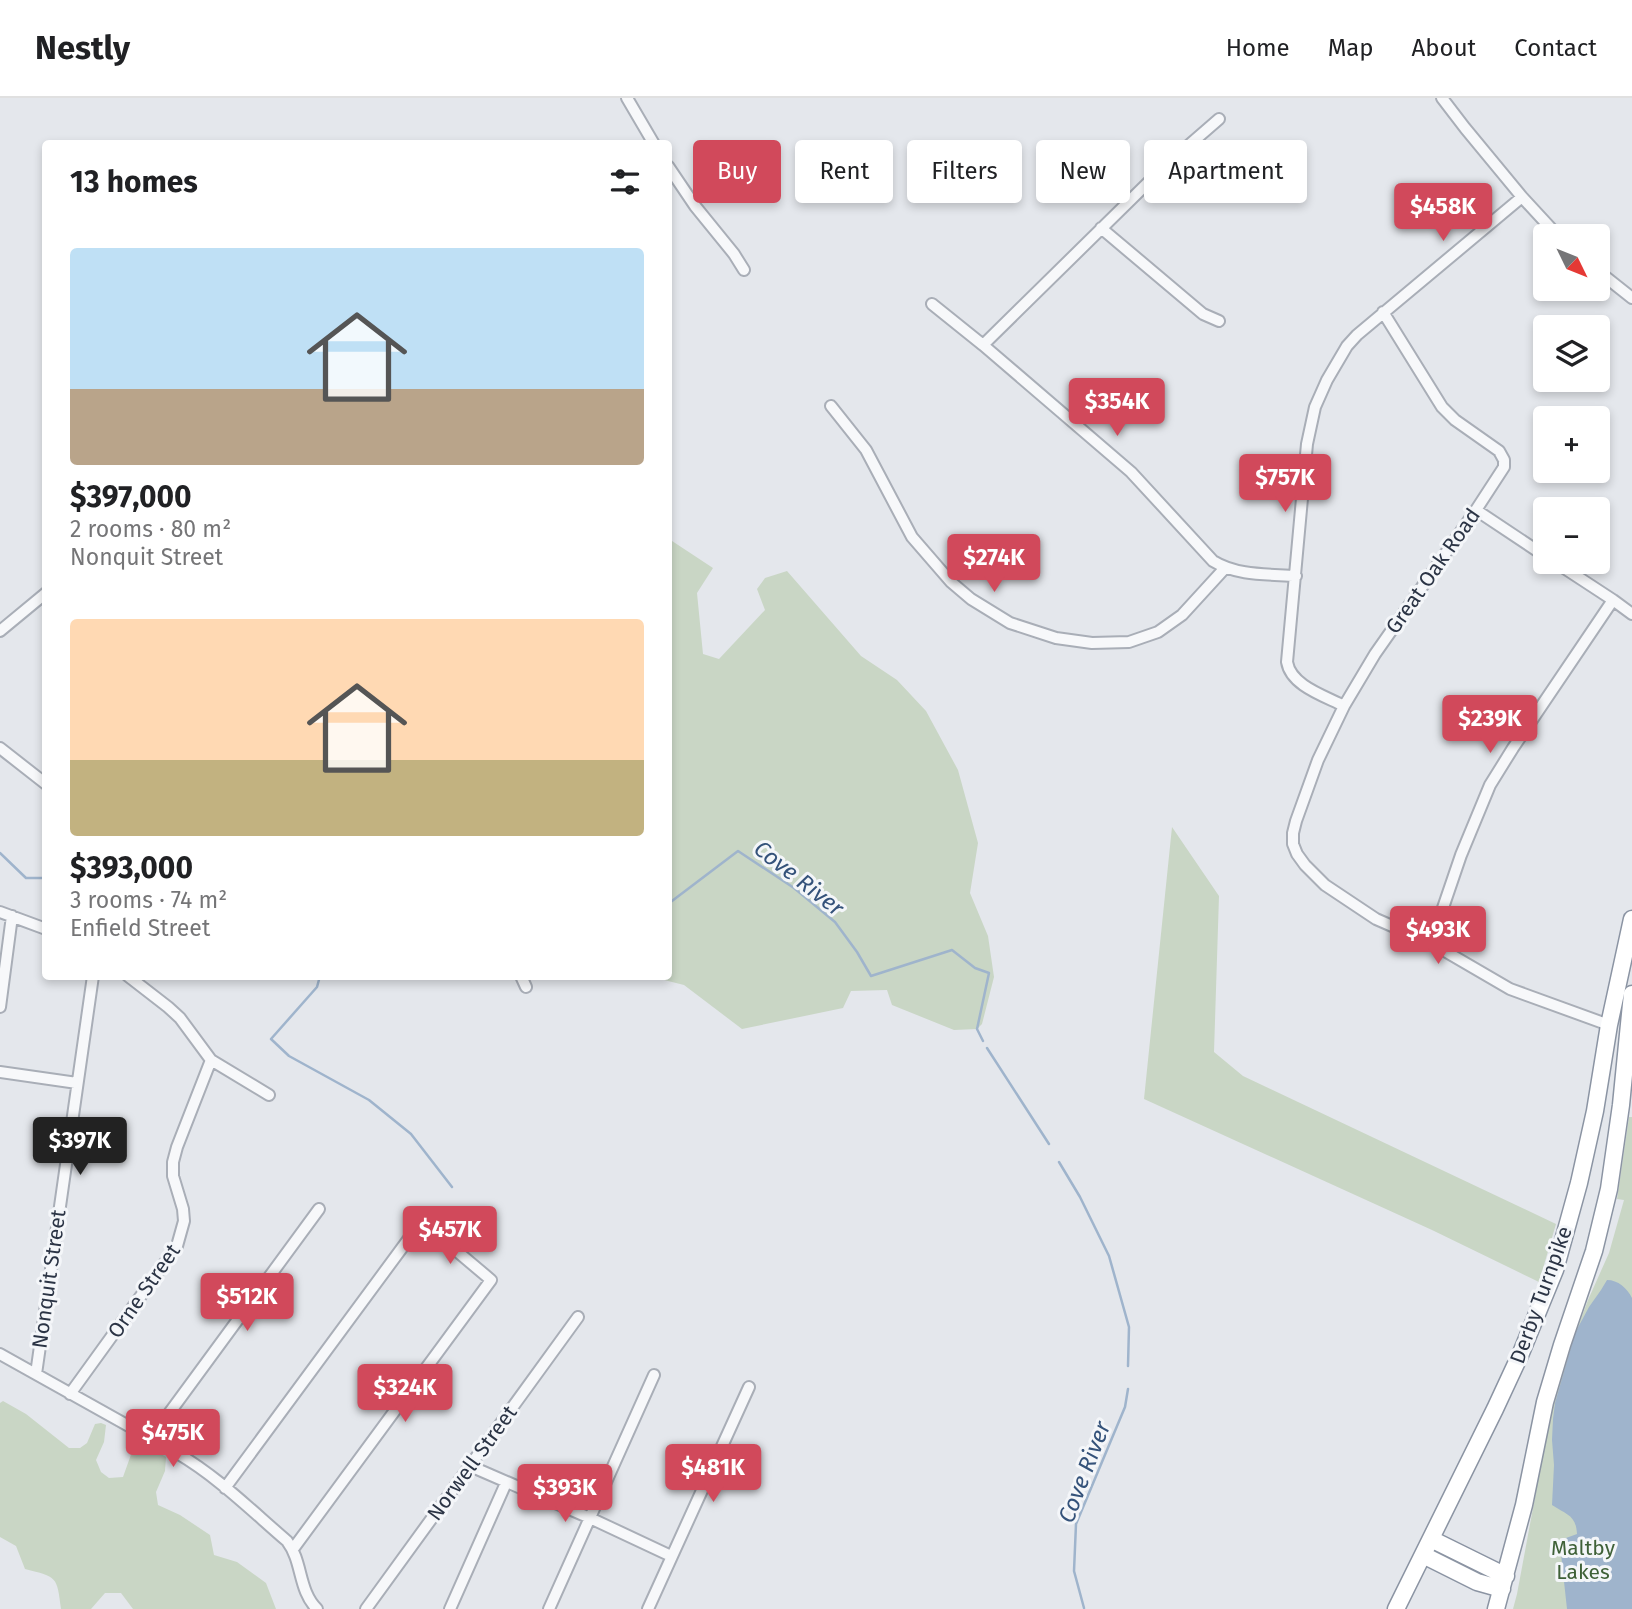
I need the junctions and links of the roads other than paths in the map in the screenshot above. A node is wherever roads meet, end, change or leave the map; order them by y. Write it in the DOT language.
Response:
graph roads {
  1 [pos="627,98"];
  2 [pos="1442,98"];
  3 [pos="1219,119"];
  4 [pos="652,140"];
  5 [pos="672,172"];
  6 [pos="1522,197"];
  7 [pos="1547,224"];
  8 [pos="1101,228"];
  9 [pos="744,270"];
  10 [pos="1610,281"];
  11 [pos="1632,298"];
  12 [pos="932,304"];
  13 [pos="1383,312"];
  14 [pos="1219,321"];
  15 [pos="982,345"];
  16 [pos="831,406"];
  17 [pos="1476,510"];
  18 [pos="1533,548"];
  19 [pos="1224,568"];
  20 [pos="1573,574"];
  21 [pos="1296,576"];
  22 [pos="42,596"];
  23 [pos="1613,600"];
  24 [pos="1632,614"];
  25 [pos="0,631"];
  26 [pos="1344,706"];
  27 [pos="0,748"];
  28 [pos="42,781"];
  29 [pos="0,912"];
  30 [pos="12,916"];
  31 [pos="1632,919"];
  32 [pos="42,927"];
  33 [pos="1431,943"];
  34 [pos="92,980"];
  35 [pos="133,980"];
  36 [pos="1632,994"];
  37 [pos="0,1007"];
  38 [pos="1609,1025"];
  39 [pos="211,1059"];
  40 [pos="0,1072"];
  41 [pos="77,1083"];
  42 [pos="269,1094"];
  43 [pos="1626,1105"];
  44 [pos="319,1209"];
  45 [pos="578,1317"];
  46 [pos="0,1354"];
  47 [pos="36,1374"];
  48 [pos="654,1375"];
  49 [pos="749,1388"];
  50 [pos="70,1394"];
  51 [pos="150,1438"];
  52 [pos="470,1466"];
  53 [pos="506,1483"];
  54 [pos="225,1488"];
  55 [pos="590,1518"];
  56 [pos="1431,1539"];
  57 [pos="293,1549"];
  58 [pos="1423,1555"];
  59 [pos="671,1556"];
  60 [pos="1504,1582"];
  61 [pos="316,1609"];
  62 [pos="366,1609"];
  63 [pos="450,1609"];
  64 [pos="549,1609"];
  65 [pos="648,1609"];
  66 [pos="1396,1609"];
  67 [pos="1496,1609"];
  1 -- 4 [label="street"];
  2 -- 6 [label="street"];
  3 -- 8 [label="street"];
  5 -- 9 [label="street"];
  6 -- 7 [label="street"];
  6 -- 13 [label="street"];
  8 -- 14 [label="street"];
  8 -- 15 [label="street"];
  10 -- 11 [label="street"];
  12 -- 15 [label="street"];
  13 -- 17 [label="street, Great Oak Road"];
  13 -- 21 [label="street"];
  15 -- 19 [label="street"];
  16 -- 19 [label="street"];
  17 -- 18 [label="street"];
  17 -- 26 [label="street, Great Oak Road"];
  19 -- 21 [label="street"];
  20 -- 23 [label="street"];
  21 -- 26 [label="street"];
  22 -- 25 [label="street"];
  23 -- 24 [label="street"];
  23 -- 33 [label="street"];
  26 -- 33 [label="street, Great Oak Road"];
  27 -- 28 [label="street"];
  29 -- 30 [label="street"];
  30 -- 32 [label="street"];
  30 -- 37 [label="street"];
  31 -- 38 [label="highway, Derby Turnpike"];
  33 -- 38 [label="street"];
  34 -- 41 [label="street, Nonquit Street"];
  35 -- 39 [label="street"];
  36 -- 43 [label="highway, Derby Turnpike"];
  38 -- 56 [label="highway, Derby Turnpike"];
  39 -- 42 [label="street"];
  39 -- 50 [label="street, Orne Street"];
  40 -- 41 [label="street"];
  41 -- 47 [label="street, Nonquit Street"];
  43 -- 60 [label="highway, Derby Turnpike"];
  44 -- 51 [label="street"];
  45 -- 52 [label="street, Norwell Street"];
  46 -- 47 [label="street"];
  47 -- 50 [label="street"];
  48 -- 55 [label="street"];
  49 -- 59 [label="street"];
  50 -- 51 [label="street"];
  51 -- 54 [label="street"];
  52 -- 53 [label="street"];
  52 -- 62 [label="street, Norwell Street"];
  53 -- 55 [label="street"];
  53 -- 63 [label="street"];
  54 -- 57 [label="street"];
  54 -- 57 [label="street"];
  55 -- 59 [label="street"];
  55 -- 64 [label="street"];
  56 -- 58 [label="highway, Derby Turnpike"];
  56 -- 60 [label="highway"];
  57 -- 61 [label="street"];
  58 -- 60 [label="highway"];
  58 -- 66 [label="highway, Derby Turnpike"];
  59 -- 65 [label="street"];
  60 -- 67 [label="highway, Derby Turnpike"];
}
